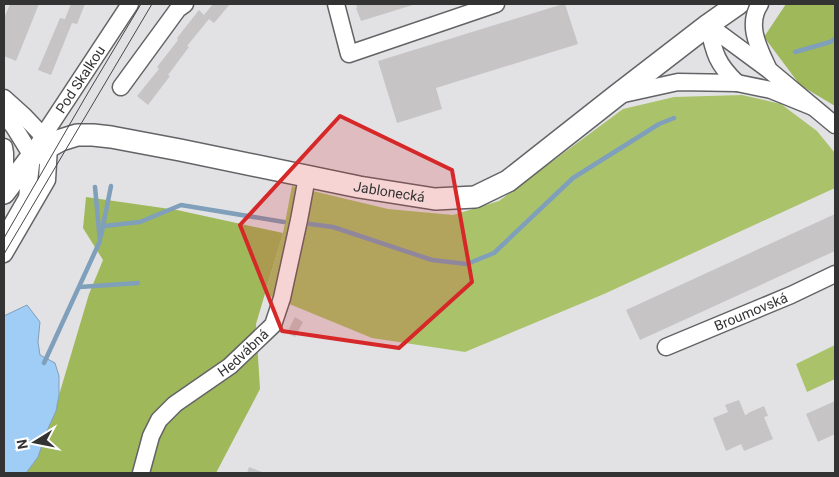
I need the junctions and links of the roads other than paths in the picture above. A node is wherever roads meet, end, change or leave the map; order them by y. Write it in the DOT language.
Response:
graph roads {
  1 [pos="130,4"];
  2 [pos="336,4"];
  3 [pos="496,4"];
  4 [pos="738,4"];
  5 [pos="760,4"];
  6 [pos="176,6"];
  7 [pos="708,25"];
  8 [pos="769,70"];
  9 [pos="737,83"];
  10 [pos="122,87"];
  11 [pos="616,96"];
  12 [pos="4,98"];
  13 [pos="813,107"];
  14 [pos="4,114"];
  15 [pos="835,125"];
  16 [pos="42,146"];
  17 [pos="4,147"];
  18 [pos="307,177"];
  19 [pos="4,192"];
  20 [pos="4,238"];
  21 [pos="4,254"];
  22 [pos="835,274"];
  23 [pos="666,347"];
  24 [pos="141,473"];
  1 -- 16 [label="street, Pod Skalkou"];
  2 -- 3 [label="street"];
  4 -- 7 [label="main road, Jablonecká"];
  5 -- 8 [label="street"];
  6 -- 10 [label="street"];
  7 -- 8 [label="street"];
  7 -- 9 [label="street"];
  7 -- 11 [label="main road, Jablonecká"];
  8 -- 13 [label="street"];
  9 -- 11 [label="street"];
  9 -- 13 [label="street"];
  11 -- 18 [label="main road, Jablonecká"];
  12 -- 16 [label="street"];
  13 -- 15 [label="street"];
  14 -- 16 [label="street"];
  16 -- 18 [label="main road, Jablonecká"];
  16 -- 19 [label="main road"];
  16 -- 20 [label="street"];
  16 -- 21 [label="street"];
  17 -- 19 [label="street"];
  18 -- 24 [label="street, Hedvábná"];
  22 -- 23 [label="street, Broumovská"];
}
